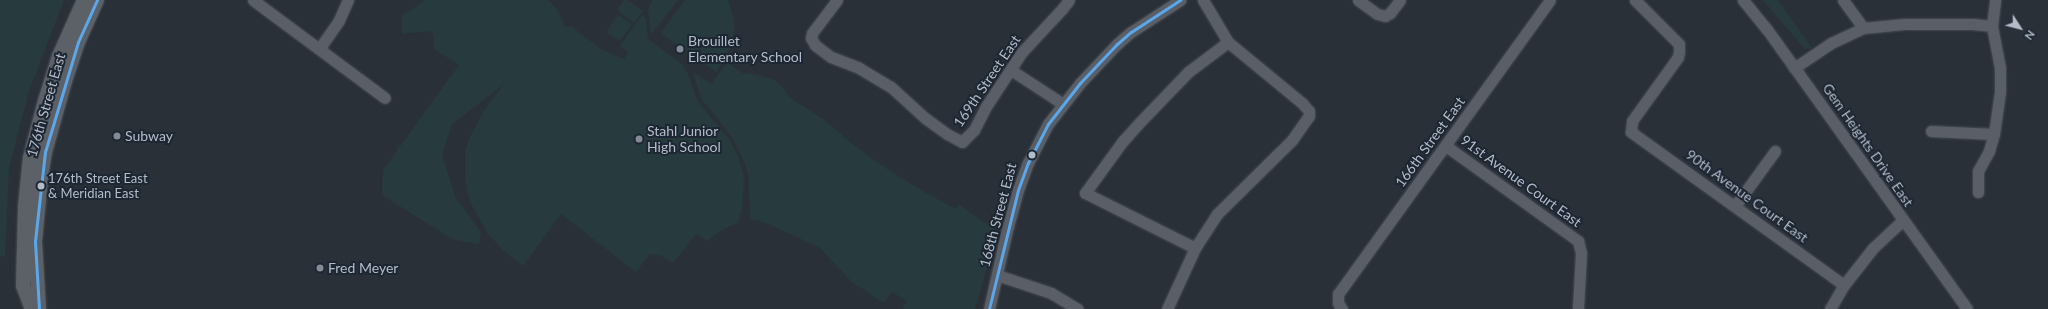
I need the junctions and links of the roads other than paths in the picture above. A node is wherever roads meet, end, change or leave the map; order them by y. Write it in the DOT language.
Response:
graph roads {
  1 [pos="84,0"];
  2 [pos="97,0"];
  3 [pos="253,0"];
  4 [pos="348,0"];
  5 [pos="837,0"];
  6 [pos="1069,0"];
  7 [pos="1180,0"];
  8 [pos="1203,0"];
  9 [pos="1358,0"];
  10 [pos="1400,0"];
  11 [pos="1550,0"];
  12 [pos="1634,0"];
  13 [pos="1743,0"];
  14 [pos="1843,0"];
  15 [pos="1994,0"];
  16 [pos="1992,26"];
  17 [pos="1863,28"];
  18 [pos="1228,42"];
  19 [pos="319,49"];
  20 [pos="1794,68"];
  21 [pos="1011,70"];
  22 [pos="385,98"];
  23 [pos="1063,104"];
  24 [pos="1931,131"];
  25 [pos="1994,134"];
  26 [pos="1446,146"];
  27 [pos="1775,151"];
  28 [pos="1978,192"];
  29 [pos="1735,206"];
  30 [pos="25,207"];
  31 [pos="1903,220"];
  32 [pos="1195,248"];
  33 [pos="997,275"];
  34 [pos="36,280"];
  35 [pos="1844,285"];
  36 [pos="1340,306"];
  37 [pos="32,309"];
  38 [pos="39,309"];
  39 [pos="989,309"];
  40 [pos="1078,309"];
  41 [pos="1167,309"];
  42 [pos="1578,309"];
  43 [pos="1830,309"];
  44 [pos="1967,309"];
  1 -- 30 [label="main road, 176th Street East"];
  2 -- 34 [label="main road, 176th Street East"];
  3 -- 19 [label="street"];
  4 -- 19 [label="street"];
  5 -- 21 [label="street, 169th Street East"];
  6 -- 21 [label="street, 169th Street East"];
  7 -- 23 [label="street, 168th Street East"];
  8 -- 18 [label="street"];
  9 -- 10 [label="street"];
  11 -- 26 [label="street, 166th Street East"];
  12 -- 29 [label="street, 90th Avenue Court East"];
  13 -- 20 [label="street, Gem Heights Drive East"];
  14 -- 17 [label="street"];
  15 -- 16 [label="street"];
  16 -- 17 [label="street"];
  16 -- 25 [label="street"];
  17 -- 20 [label="street"];
  18 -- 32 [label="street"];
  18 -- 32 [label="street"];
  19 -- 22 [label="street"];
  20 -- 31 [label="street, Gem Heights Drive East"];
  21 -- 23 [label="street"];
  23 -- 33 [label="street, 168th Street East"];
  24 -- 25 [label="street"];
  25 -- 28 [label="street"];
  26 -- 36 [label="street, 166th Street East"];
  26 -- 42 [label="street, 91st Avenue Court East"];
  27 -- 29 [label="street"];
  29 -- 35 [label="street, 90th Avenue Court East"];
  30 -- 34 [label="main road"];
  30 -- 37 [label="main road, 176th Street East"];
  31 -- 35 [label="street"];
  31 -- 44 [label="street, Gem Heights Drive East"];
  32 -- 41 [label="street"];
  33 -- 39 [label="street, 168th Street East"];
  33 -- 40 [label="street"];
  34 -- 38 [label="main road, 176th Street East"];
  35 -- 43 [label="street"];
}
